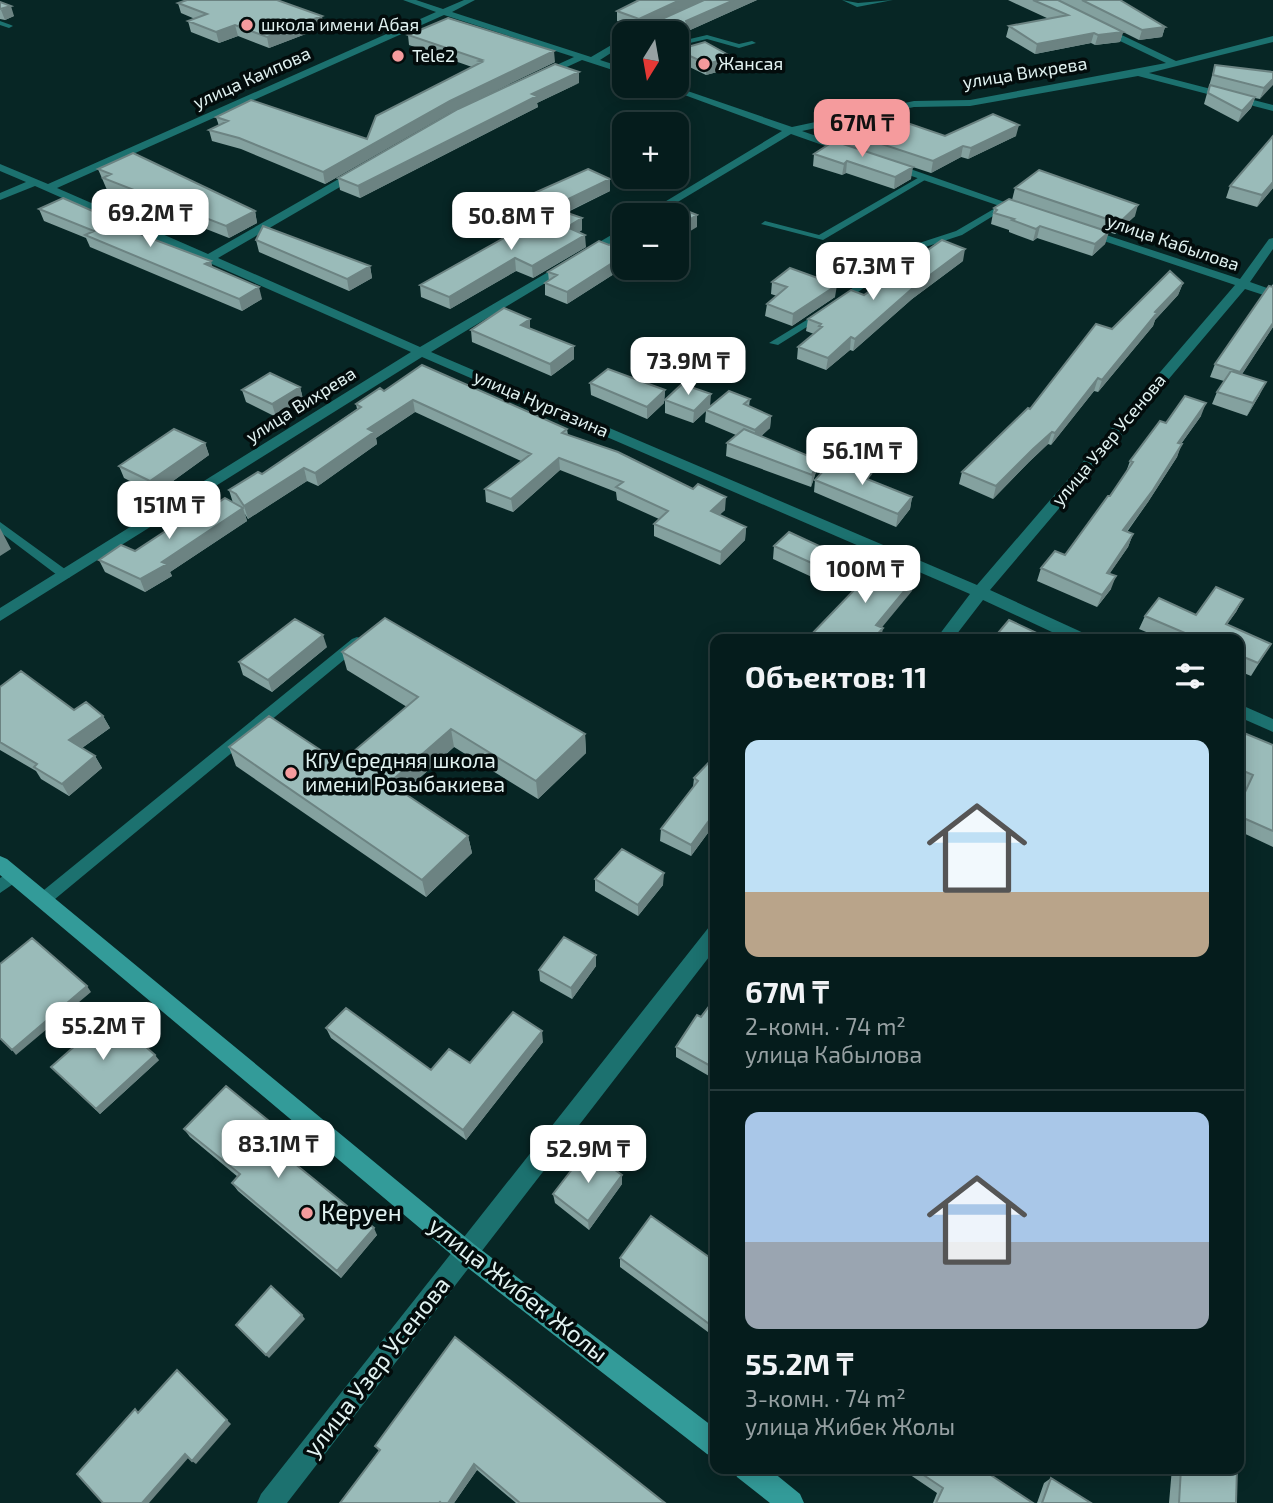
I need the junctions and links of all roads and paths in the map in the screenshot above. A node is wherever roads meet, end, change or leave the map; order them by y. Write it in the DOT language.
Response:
graph roads {
  1 [pos="407,0"];
  2 [pos="471,0"];
  3 [pos="716,0"];
  4 [pos="845,0"];
  5 [pos="890,0"];
  6 [pos="444,12"];
  7 [pos="668,21"];
  8 [pos="1087,22"];
  9 [pos="0,23"];
  10 [pos="9,26"];
  11 [pos="1273,39"];
  12 [pos="690,41"];
  13 [pos="752,43"];
  14 [pos="612,46"];
  15 [pos="588,58"];
  16 [pos="1179,64"];
  17 [pos="612,67"];
  18 [pos="1138,73"];
  19 [pos="537,78"];
  20 [pos="690,95"];
  21 [pos="1273,108"];
  22 [pos="789,131"];
  23 [pos="864,156"];
  24 [pos="876,160"];
  25 [pos="373,163"];
  26 [pos="0,167"];
  27 [pos="926,177"];
  28 [pos="41,185"];
  29 [pos="0,197"];
  30 [pos="669,203"];
  31 [pos="1007,205"];
  32 [pos="1033,214"];
  33 [pos="765,224"];
  34 [pos="1072,227"];
  35 [pos="612,238"];
  36 [pos="1273,241"];
  37 [pos="208,260"];
  38 [pos="1242,285"];
  39 [pos="1273,294"];
  40 [pos="774,343"];
  41 [pos="421,352"];
  42 [pos="0,526"];
  43 [pos="65,575"];
  44 [pos="980,592"];
  45 [pos="0,615"];
  46 [pos="370,631"];
  47 [pos="948,634"];
  48 [pos="1072,634"];
  49 [pos="1244,712"];
  50 [pos="1273,726"];
  51 [pos="5,876"];
  52 [pos="44,899"];
  53 [pos="710,941"];
  54 [pos="467,1253"];
  55 [pos="710,1440"];
  56 [pos="754,1474"];
  57 [pos="270,1503"];
  58 [pos="791,1503"];
  1 -- 6 [label="street"];
  2 -- 6 [label="street, улица Каипова"];
  3 -- 7 [label="street"];
  4 -- 5 [label="lane"];
  6 -- 15 [label="street"];
  6 -- 28 [label="street, улица Каипова"];
  8 -- 16 [label="street"];
  9 -- 10 [label="lane"];
  11 -- 16 [label="street, улица Вихрева"];
  12 -- 13 [label="lane"];
  14 -- 15 [label="street"];
  15 -- 17 [label="street"];
  15 -- 19 [label="street"];
  16 -- 18 [label="street, улица Вихрева"];
  18 -- 21 [label="street"];
  18 -- 22 [label="street, улица Вихрева"];
  20 -- 22 [label="street"];
  22 -- 23 [label="street"];
  22 -- 30 [label="street, улица Вихрева"];
  24 -- 27 [label="street"];
  25 -- 37 [label="street"];
  26 -- 28 [label="street, улица Нургазина"];
  27 -- 31 [label="street"];
  27 -- 33 [label="lane"];
  28 -- 29 [label="street, улица Каипова"];
  28 -- 37 [label="street, улица Нургазина"];
  31 -- 32 [label="street"];
  31 -- 40 [label="lane"];
  34 -- 38 [label="street, улица Кабылова"];
  35 -- 41 [label="street, улица Вихрева"];
  36 -- 38 [label="street, улица Узер Усенова"];
  37 -- 41 [label="street, улица Нургазина"];
  38 -- 39 [label="street, улица Кабылова"];
  38 -- 44 [label="street, улица Узер Усенова"];
  41 -- 43 [label="street, улица Вихрева"];
  41 -- 44 [label="street, улица Нургазина"];
  42 -- 43 [label="lane"];
  43 -- 45 [label="street, улица Вихрева"];
  44 -- 47 [label="street, улица Узер Усенова"];
  44 -- 48 [label="street, улица Нургазина"];
  46 -- 52 [label="lane"];
  49 -- 50 [label="street"];
  51 -- 52 [label="main road, улица Жибек Жолы"];
  52 -- 54 [label="main road, улица Жибек Жолы"];
  53 -- 54 [label="street, улица Узер Усенова"];
  54 -- 55 [label="main road, улица Жибек Жолы"];
  54 -- 57 [label="street, улица Узер Усенова"];
  56 -- 58 [label="main road"];
}
